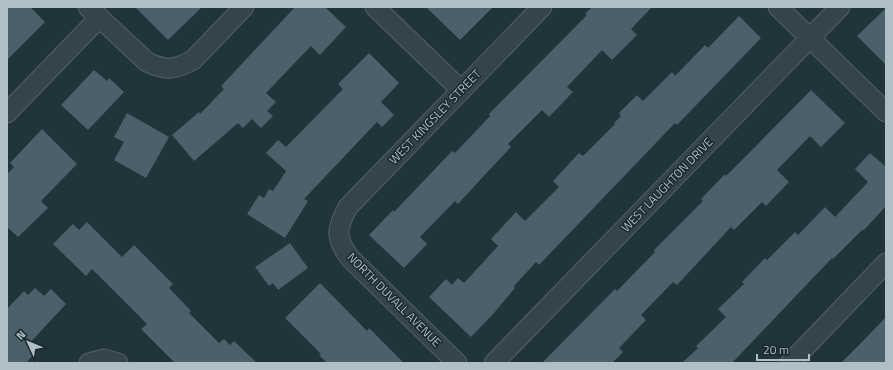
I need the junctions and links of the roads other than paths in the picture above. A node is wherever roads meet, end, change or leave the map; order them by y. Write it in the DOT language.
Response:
graph roads {
  1 [pos="244,7"];
  2 [pos="375,7"];
  3 [pos="542,7"];
  4 [pos="778,7"];
  5 [pos="840,7"];
  6 [pos="94,12"];
  7 [pos="809,38"];
  8 [pos="461,90"];
  9 [pos="7,112"];
  10 [pos="886,112"];
  11 [pos="338,233"];
  12 [pos="886,263"];
  13 [pos="457,363"];
  14 [pos="494,363"];
  15 [pos="790,363"];
  1 -- 6 [label="street"];
  2 -- 8 [label="street"];
  3 -- 8 [label="street, WEST KINGSLEY STREET"];
  4 -- 7 [label="street"];
  5 -- 7 [label="street, WEST LAUGHTON DRIVE"];
  6 -- 9 [label="street"];
  7 -- 10 [label="street"];
  7 -- 14 [label="street, WEST LAUGHTON DRIVE"];
  8 -- 11 [label="street, WEST KINGSLEY STREET"];
  11 -- 13 [label="street, NORTH DUVALL AVENUE"];
  12 -- 15 [label="street"];
}
